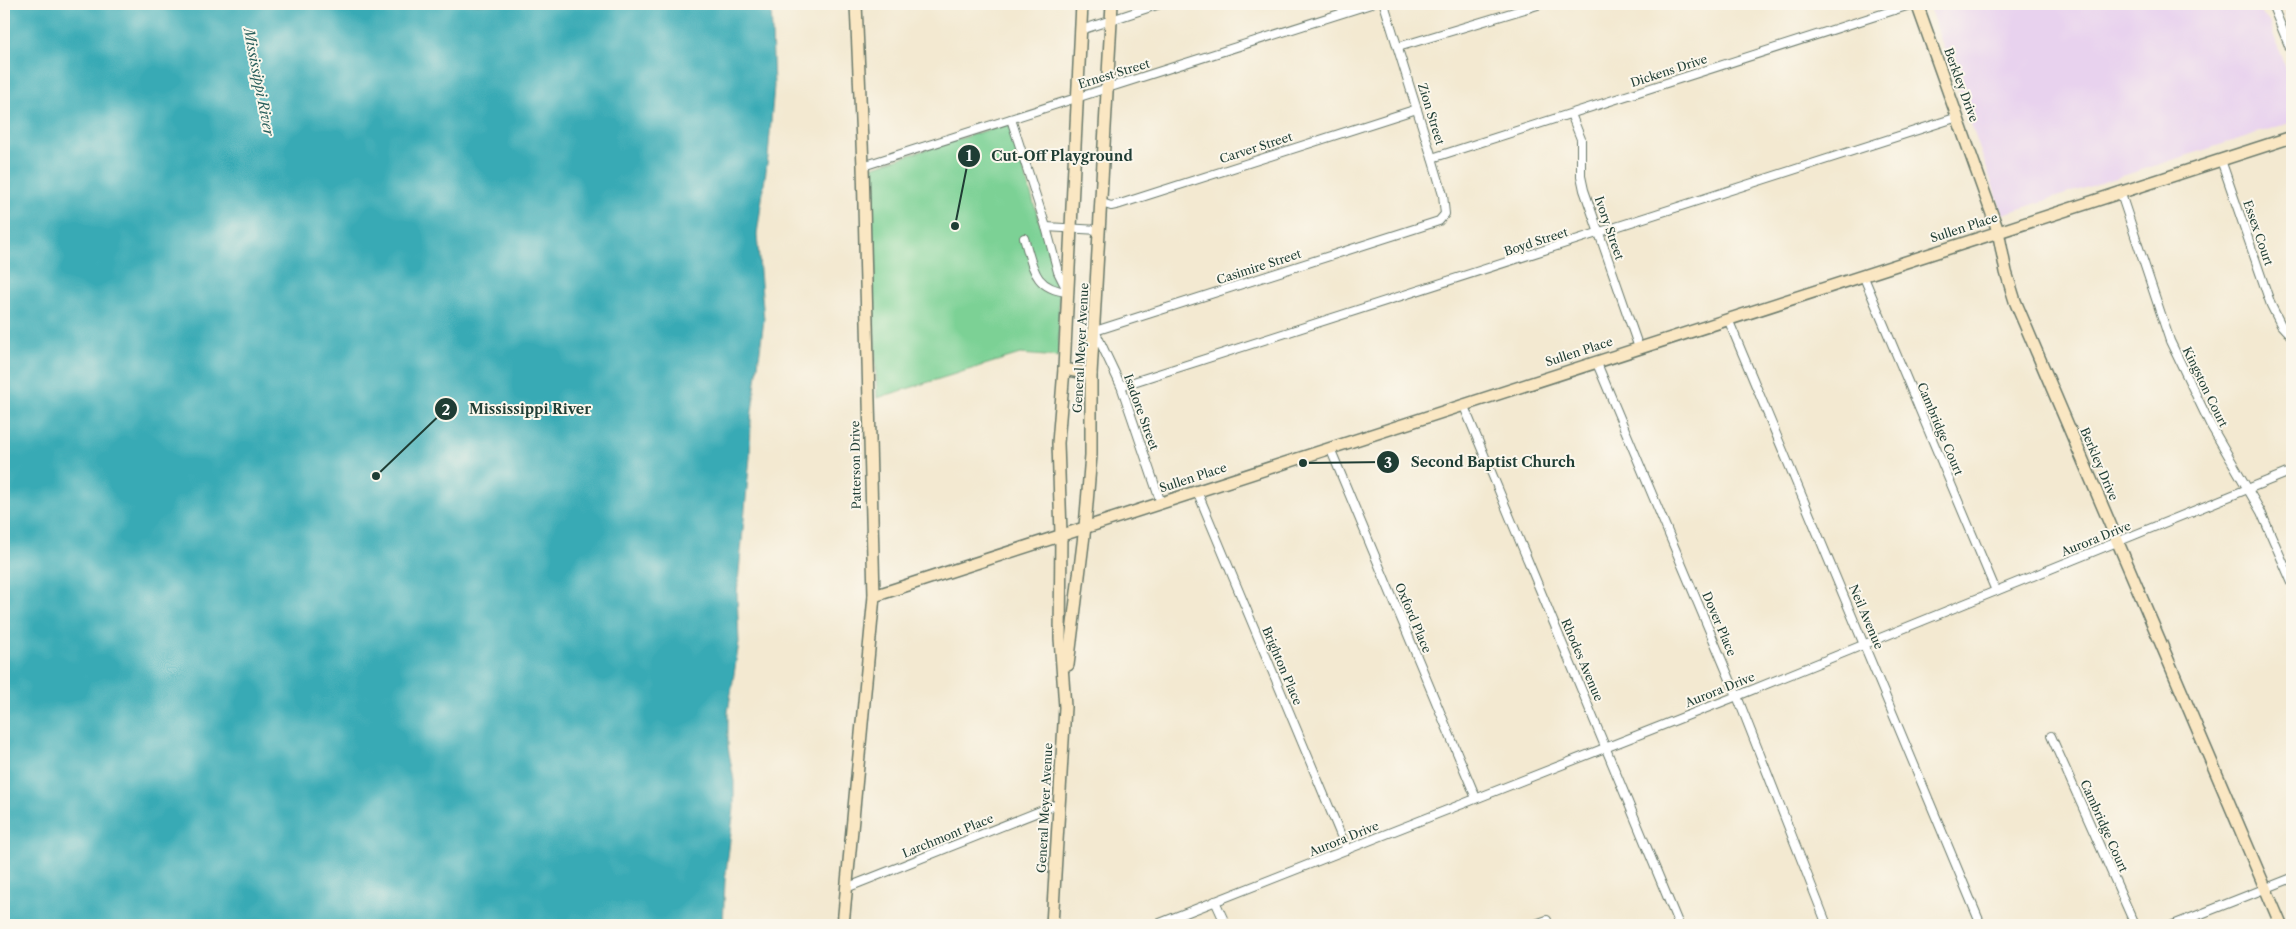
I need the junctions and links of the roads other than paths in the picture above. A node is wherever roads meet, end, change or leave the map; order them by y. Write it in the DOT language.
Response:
graph roads {
  1 [pos="856,4"];
  2 [pos="1082,4"];
  3 [pos="1112,4"];
  4 [pos="1160,4"];
  5 [pos="1371,4"];
  6 [pos="1384,4"];
  7 [pos="1541,4"];
  8 [pos="1913,4"];
  9 [pos="1917,4"];
  10 [pos="2272,4"];
  11 [pos="1111,19"];
  12 [pos="1081,30"];
  13 [pos="1398,48"];
  14 [pos="2292,53"];
  15 [pos="1106,89"];
  16 [pos="1078,97"];
  17 [pos="1417,109"];
  18 [pos="1571,114"];
  19 [pos="1958,118"];
  20 [pos="1011,119"];
  21 [pos="2292,137"];
  22 [pos="1432,158"];
  23 [pos="2221,160"];
  24 [pos="863,166"];
  25 [pos="2120,191"];
  26 [pos="1102,203"];
  27 [pos="1430,223"];
  28 [pos="1046,227"];
  29 [pos="1071,227"];
  30 [pos="1099,230"];
  31 [pos="1998,231"];
  32 [pos="1599,234"];
  33 [pos="1024,238"];
  34 [pos="1863,275"];
  35 [pos="1068,292"];
  36 [pos="1728,318"];
  37 [pos="1095,332"];
  38 [pos="2292,337"];
  39 [pos="1639,348"];
  40 [pos="1596,361"];
  41 [pos="1064,369"];
  42 [pos="1091,374"];
  43 [pos="1121,386"];
  44 [pos="1463,404"];
  45 [pos="1330,448"];
  46 [pos="2292,471"];
  47 [pos="2247,489"];
  48 [pos="1197,491"];
  49 [pos="1160,503"];
  50 [pos="1085,527"];
  51 [pos="1061,534"];
  52 [pos="2118,543"];
  53 [pos="2292,583"];
  54 [pos="1996,591"];
  55 [pos="874,596"];
  56 [pos="1866,644"];
  57 [pos="1065,693"];
  58 [pos="1737,696"];
  59 [pos="2051,736"];
  60 [pos="1606,747"];
  61 [pos="1476,798"];
  62 [pos="1058,804"];
  63 [pos="1347,850"];
  64 [pos="2292,878"];
  65 [pos="846,888"];
  66 [pos="2266,888"];
  67 [pos="1216,901"];
  68 [pos="1547,920"];
  69 [pos="843,925"];
  70 [pos="1052,925"];
  71 [pos="1155,925"];
  72 [pos="1226,925"];
  73 [pos="1532,925"];
  74 [pos="1679,925"];
  75 [pos="1827,925"];
  76 [pos="1981,925"];
  77 [pos="2136,925"];
  78 [pos="2173,925"];
  79 [pos="2281,925"];
  1 -- 24 [label="street, Patterson Drive"];
  2 -- 12 [label="street, General Meyer Avenue"];
  3 -- 11 [label="street, General Meyer Avenue"];
  4 -- 11 [label="street"];
  5 -- 15 [label="street, Ernest Street"];
  6 -- 13 [label="street, Zion Street"];
  7 -- 13 [label="street"];
  8 -- 18 [label="street, Dickens Drive"];
  9 -- 19 [label="street, Berkley Drive"];
  10 -- 14 [label="street"];
  11 -- 12 [label="street"];
  11 -- 15 [label="street, General Meyer Avenue"];
  12 -- 16 [label="street, General Meyer Avenue"];
  13 -- 17 [label="street, Zion Street"];
  15 -- 16 [label="street, Ernest Street"];
  15 -- 26 [label="street, General Meyer Avenue"];
  16 -- 20 [label="street, Ernest Street"];
  16 -- 29 [label="street, General Meyer Avenue"];
  17 -- 22 [label="street, Zion Street"];
  17 -- 26 [label="street, Carver Street"];
  18 -- 22 [label="street, Dickens Drive"];
  18 -- 32 [label="street, Ivory Street"];
  19 -- 31 [label="street, Berkley Drive"];
  19 -- 32 [label="street, Boyd Street"];
  20 -- 24 [label="street, Ernest Street"];
  20 -- 28 [label="street"];
  21 -- 23 [label="street, Sullen Place"];
  22 -- 27 [label="street, Zion Street"];
  23 -- 25 [label="street, Sullen Place"];
  23 -- 38 [label="street, Essex Court"];
  24 -- 55 [label="street, Patterson Drive"];
  25 -- 31 [label="street, Sullen Place"];
  25 -- 47 [label="street, Kingston Court"];
  26 -- 30 [label="street, General Meyer Avenue"];
  27 -- 37 [label="street, Casimire Street"];
  28 -- 29 [label="street"];
  28 -- 35 [label="street"];
  29 -- 30 [label="street"];
  29 -- 35 [label="street, General Meyer Avenue"];
  30 -- 37 [label="street, General Meyer Avenue"];
  31 -- 34 [label="street, Sullen Place"];
  31 -- 52 [label="street, Berkley Drive"];
  32 -- 39 [label="street, Ivory Street"];
  32 -- 43 [label="street, Boyd Street"];
  33 -- 35 [label="street"];
  34 -- 36 [label="street, Sullen Place"];
  34 -- 54 [label="street, Cambridge Court"];
  35 -- 41 [label="street, General Meyer Avenue"];
  36 -- 39 [label="street, Sullen Place"];
  36 -- 56 [label="street, Neil Avenue"];
  37 -- 42 [label="street, General Meyer Avenue"];
  37 -- 43 [label="street, Isadore Street"];
  39 -- 40 [label="street, Sullen Place"];
  40 -- 44 [label="street, Sullen Place"];
  40 -- 58 [label="street, Dover Place"];
  41 -- 42 [label="street"];
  41 -- 51 [label="street, General Meyer Avenue"];
  42 -- 50 [label="street, General Meyer Avenue"];
  43 -- 49 [label="street, Isadore Street"];
  44 -- 45 [label="street, Sullen Place"];
  44 -- 60 [label="street, Rhodes Avenue"];
  45 -- 48 [label="street, Sullen Place"];
  45 -- 61 [label="street, Oxford Place"];
  46 -- 47 [label="street, Aurora Drive"];
  47 -- 52 [label="street, Aurora Drive"];
  47 -- 53 [label="street, Kingston Court"];
  48 -- 49 [label="street, Sullen Place"];
  48 -- 63 [label="street, Brighton Place"];
  49 -- 50 [label="street, Sullen Place"];
  50 -- 51 [label="street, Sullen Place"];
  50 -- 57 [label="street, General Meyer Avenue"];
  51 -- 55 [label="street, Sullen Place"];
  51 -- 57 [label="street, General Meyer Avenue"];
  52 -- 54 [label="street, Aurora Drive"];
  52 -- 66 [label="street, Berkley Drive"];
  54 -- 56 [label="street, Aurora Drive"];
  55 -- 65 [label="street, Patterson Drive"];
  56 -- 58 [label="street, Aurora Drive"];
  56 -- 76 [label="street, Neil Avenue"];
  57 -- 62 [label="street, General Meyer Avenue"];
  58 -- 60 [label="street, Aurora Drive"];
  58 -- 75 [label="street, Dover Place"];
  59 -- 77 [label="street, Cambridge Court"];
  60 -- 61 [label="street, Aurora Drive"];
  60 -- 74 [label="street, Rhodes Avenue"];
  61 -- 63 [label="street, Aurora Drive"];
  62 -- 65 [label="street, Larchmont Place"];
  62 -- 70 [label="street, General Meyer Avenue"];
  63 -- 67 [label="street, Aurora Drive"];
  64 -- 66 [label="street"];
  65 -- 69 [label="street, Patterson Drive"];
  66 -- 78 [label="street"];
  66 -- 79 [label="street, Berkley Drive"];
  67 -- 71 [label="street, Aurora Drive"];
  67 -- 72 [label="street"];
  68 -- 73 [label="street"];
}
